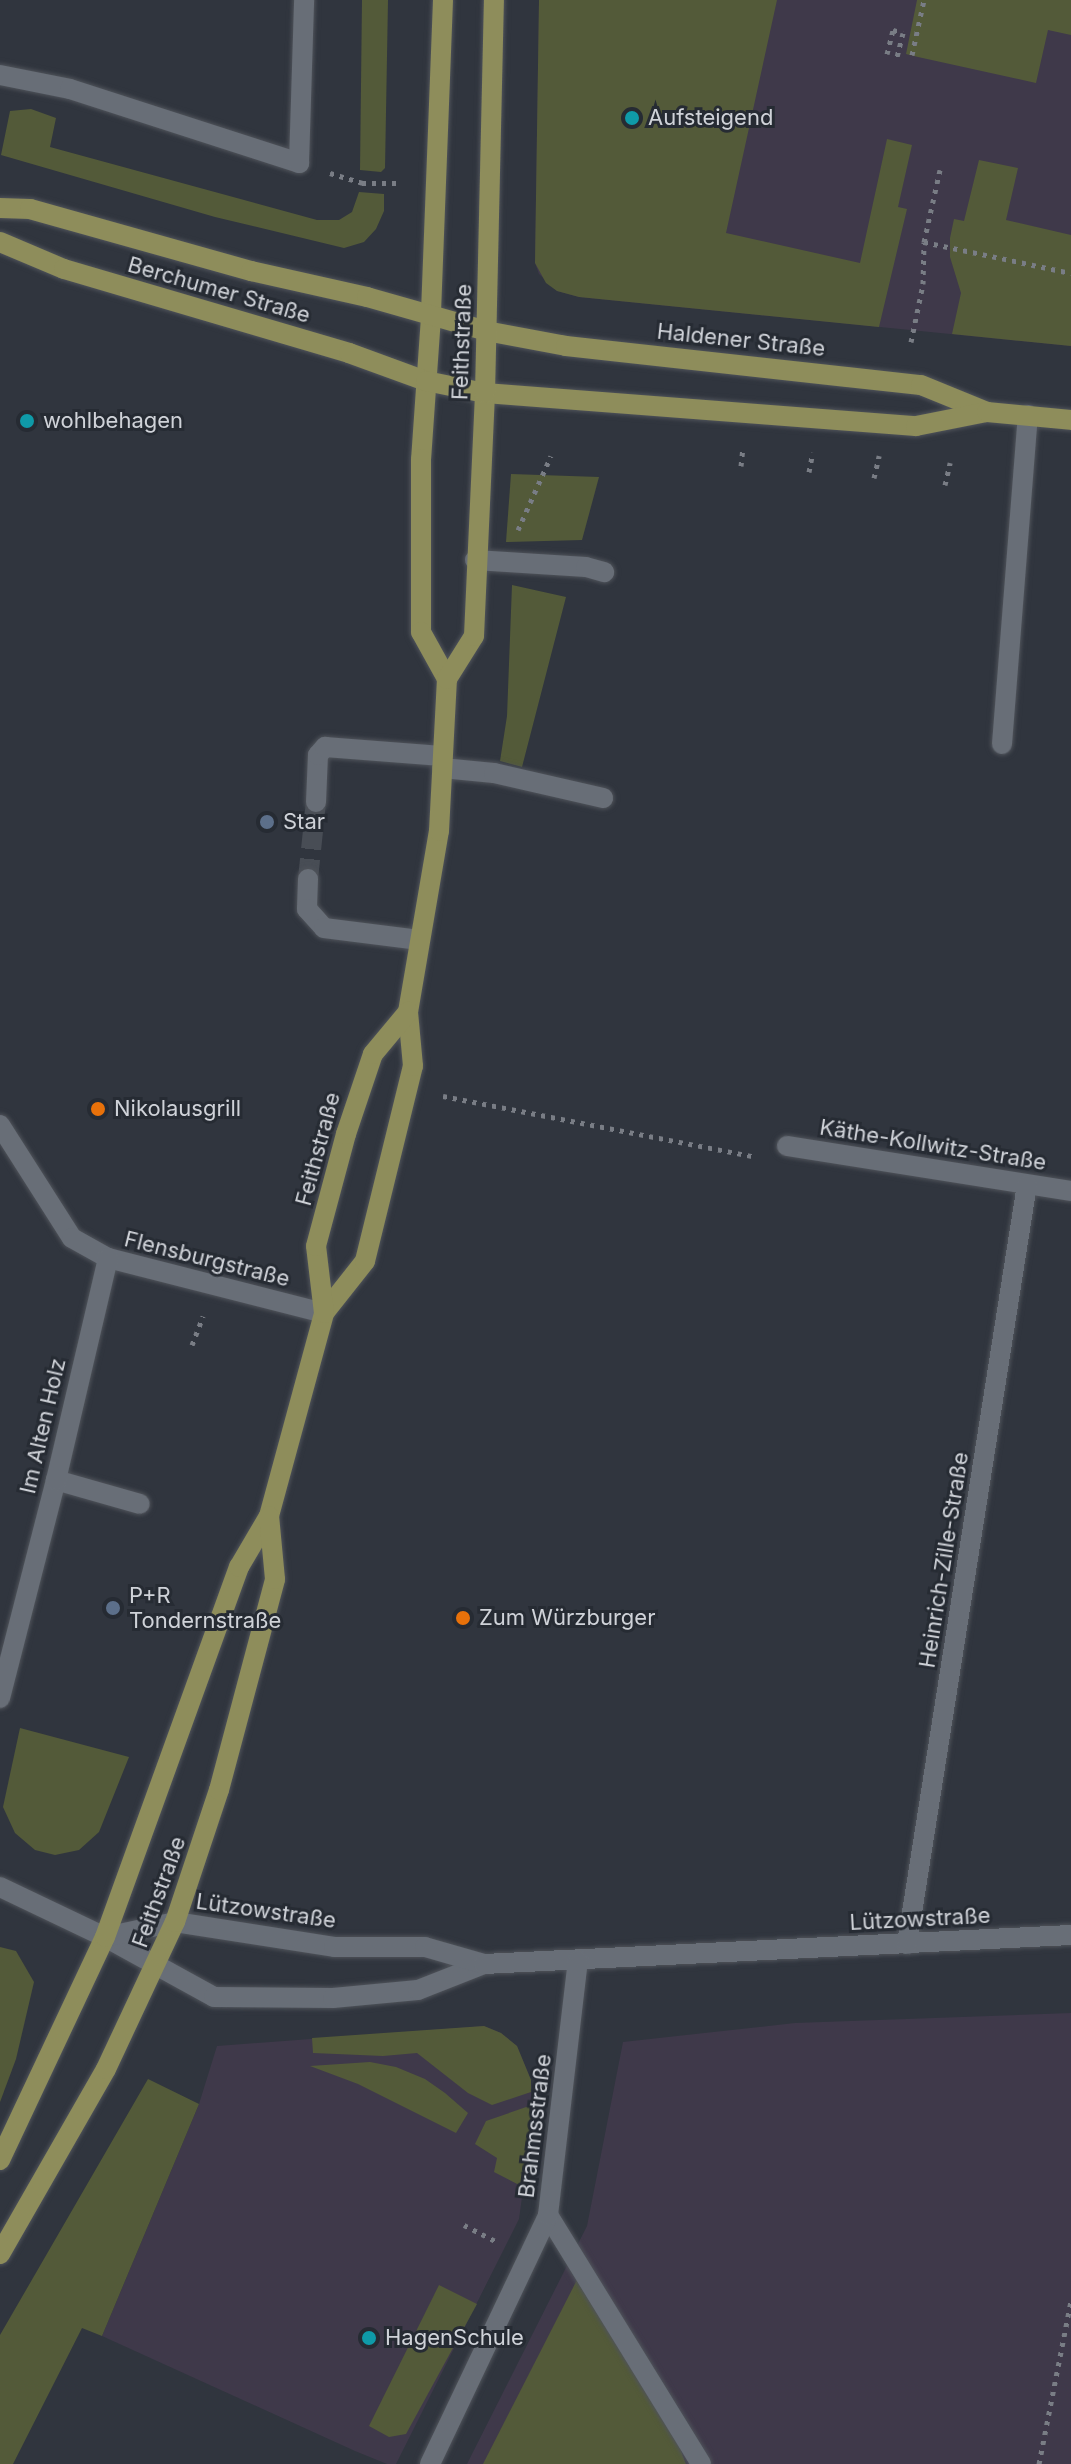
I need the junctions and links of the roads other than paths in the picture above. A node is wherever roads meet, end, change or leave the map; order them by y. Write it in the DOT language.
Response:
graph roads {
  1 [pos="304,0"];
  2 [pos="443,0"];
  3 [pos="494,0"];
  4 [pos="0,75"];
  5 [pos="0,208"];
  6 [pos="0,242"];
  7 [pos="431,317"];
  8 [pos="486,331"];
  9 [pos="426,381"];
  10 [pos="485,393"];
  11 [pos="987,412"];
  12 [pos="1028,415"];
  13 [pos="1071,420"];
  14 [pos="475,560"];
  15 [pos="604,572"];
  16 [pos="447,679"];
  17 [pos="1002,744"];
  18 [pos="442,762"];
  19 [pos="603,798"];
  20 [pos="316,802"];
  21 [pos="308,879"];
  22 [pos="419,940"];
  23 [pos="408,1012"];
  24 [pos="0,1125"];
  25 [pos="787,1146"];
  26 [pos="1027,1185"];
  27 [pos="1071,1191"];
  28 [pos="108,1258"];
  29 [pos="324,1313"];
  30 [pos="56,1480"];
  31 [pos="140,1504"];
  32 [pos="269,1516"];
  33 [pos="2,1676"];
  34 [pos="0,1698"];
  35 [pos="0,1887"];
  36 [pos="175,1922"];
  37 [pos="1071,1935"];
  38 [pos="105,1937"];
  39 [pos="907,1944"];
  40 [pos="578,1961"];
  41 [pos="484,1964"];
  42 [pos="156,1968"];
  43 [pos="0,2160"];
  44 [pos="548,2215"];
  45 [pos="0,2254"];
  46 [pos="430,2464"];
  47 [pos="701,2464"];
  1 -- 4 [label="street"];
  2 -- 7 [label="main road, Feithstraße"];
  3 -- 8 [label="main road, Feithstraße"];
  5 -- 7 [label="main road, Berchumer Straße"];
  6 -- 9 [label="main road, Berchumer Straße"];
  7 -- 8 [label="main road, Berchumer Straße"];
  7 -- 9 [label="main road, Feithstraße"];
  8 -- 10 [label="main road, Feithstraße"];
  8 -- 11 [label="main road, Haldener Straße"];
  9 -- 10 [label="main road, Berchumer Straße"];
  9 -- 16 [label="main road, Feithstraße"];
  10 -- 11 [label="main road, Haldener Straße"];
  10 -- 14 [label="main road, Feithstraße"];
  11 -- 12 [label="main road, Haldener Straße"];
  12 -- 13 [label="main road, Haldener Straße"];
  12 -- 17 [label="street"];
  14 -- 15 [label="street"];
  14 -- 16 [label="main road, Feithstraße"];
  16 -- 18 [label="main road, Feithstraße"];
  18 -- 19 [label="street"];
  18 -- 20 [label="street"];
  18 -- 22 [label="main road, Feithstraße"];
  21 -- 22 [label="street"];
  22 -- 23 [label="main road, Feithstraße"];
  23 -- 29 [label="main road, Feithstraße"];
  23 -- 29 [label="main road, Feithstraße"];
  24 -- 28 [label="street, Flensburgstraße"];
  25 -- 26 [label="street, Käthe-Kollwitz-Straße"];
  26 -- 27 [label="street, Käthe-Kollwitz-Straße"];
  26 -- 39 [label="street, Heinrich-Zille-Straße"];
  28 -- 29 [label="street, Flensburgstraße"];
  28 -- 30 [label="street, Im Alten Holz"];
  29 -- 32 [label="main road, Feithstraße"];
  30 -- 31 [label="street"];
  30 -- 33 [label="street, Im Alten Holz"];
  32 -- 36 [label="main road, Feithstraße"];
  32 -- 38 [label="main road, Feithstraße"];
  33 -- 34 [label="street, Im Alten Holz"];
  35 -- 38 [label="street"];
  36 -- 38 [label="street, Lützowstraße"];
  36 -- 41 [label="street, Lützowstraße"];
  36 -- 42 [label="main road, Feithstraße"];
  37 -- 39 [label="street, Lützowstraße"];
  38 -- 42 [label="street, Lützowstraße"];
  38 -- 43 [label="main road, Feithstraße"];
  39 -- 40 [label="street, Lützowstraße"];
  40 -- 41 [label="street, Lützowstraße"];
  40 -- 44 [label="street, Brahmsstraße"];
  41 -- 42 [label="street, Lützowstraße"];
  42 -- 45 [label="main road, Feithstraße"];
  44 -- 46 [label="street, Brahmsstraße"];
  44 -- 47 [label="street"];
}
